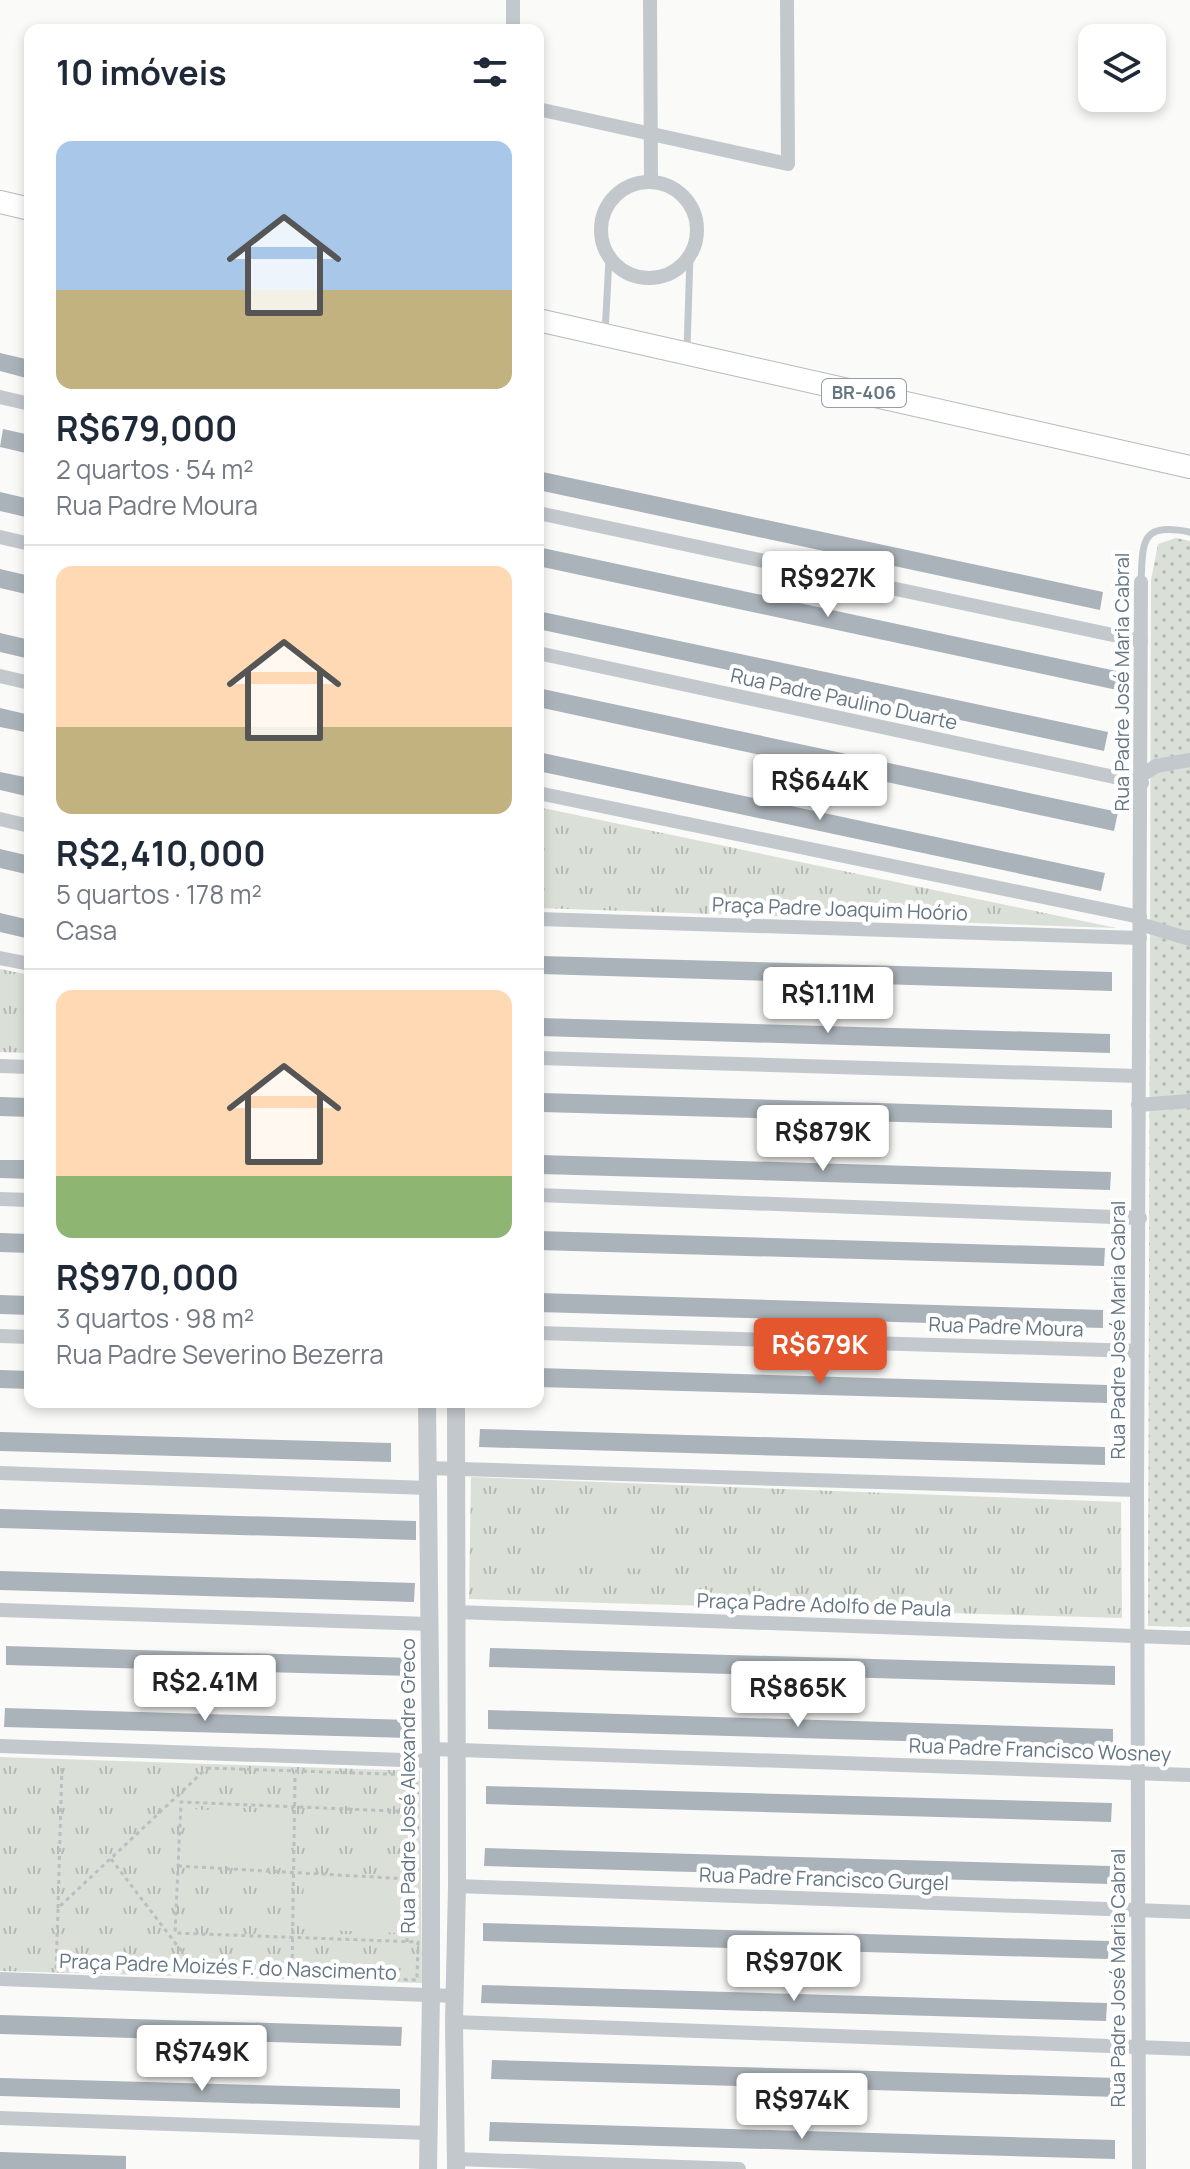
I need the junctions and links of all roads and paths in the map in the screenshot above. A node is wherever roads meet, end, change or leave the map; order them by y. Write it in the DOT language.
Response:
graph roads {
  1 [pos="513,0"];
  2 [pos="650,0"];
  3 [pos="787,0"];
  4 [pos="513,24"];
  5 [pos="544,110"];
  6 [pos="651,136"];
  7 [pos="651,182"];
  8 [pos="0,202"];
  9 [pos="24,208"];
  10 [pos="690,256"];
  11 [pos="609,259"];
  12 [pos="544,321"];
  13 [pos="605,335"];
  14 [pos="687,353"];
  15 [pos="0,397"];
  16 [pos="24,403"];
  17 [pos="1190,467"];
  18 [pos="544,514"];
  19 [pos="1190,532"];
  20 [pos="0,537"];
  21 [pos="24,543"];
  22 [pos="1141,582"];
  23 [pos="1141,641"];
  24 [pos="544,654"];
  25 [pos="0,676"];
  26 [pos="24,682"];
  27 [pos="1190,760"];
  28 [pos="1142,779"];
  29 [pos="544,794"];
  30 [pos="0,819"];
  31 [pos="24,825"];
  32 [pos="544,919"];
  33 [pos="1140,926"];
  34 [pos="1190,939"];
  35 [pos="0,958"];
  36 [pos="24,963"];
  37 [pos="544,1058"];
  38 [pos="0,1066"];
  39 [pos="24,1067"];
  40 [pos="1138,1076"];
  41 [pos="1190,1101"];
  42 [pos="1138,1105"];
  43 [pos="544,1195"];
  44 [pos="0,1199"];
  45 [pos="24,1200"];
  46 [pos="1140,1218"];
  47 [pos="544,1333"];
  48 [pos="0,1336"];
  49 [pos="24,1337"];
  50 [pos="1137,1351"];
  51 [pos="427,1408"];
  52 [pos="456,1408"];
  53 [pos="427,1468"];
  54 [pos="456,1468"];
  55 [pos="0,1473"];
  56 [pos="428,1488"];
  57 [pos="1137,1490"];
  58 [pos="0,1610"];
  59 [pos="457,1612"];
  60 [pos="429,1624"];
  61 [pos="1138,1636"];
  62 [pos="1190,1638"];
  63 [pos="0,1746"];
  64 [pos="457,1749"];
  65 [pos="431,1755"];
  66 [pos="62,1763"];
  67 [pos="192,1767"];
  68 [pos="207,1768"];
  69 [pos="295,1769"];
  70 [pos="1137,1773"];
  71 [pos="1190,1775"];
  72 [pos="295,1807"];
  73 [pos="411,1812"];
  74 [pos="110,1858"];
  75 [pos="178,1866"];
  76 [pos="294,1872"];
  77 [pos="409,1879"];
  78 [pos="457,1886"];
  79 [pos="58,1908"];
  80 [pos="1138,1910"];
  81 [pos="1190,1912"];
  82 [pos="293,1937"];
  83 [pos="407,1942"];
  84 [pos="418,1942"];
  85 [pos="56,1969"];
  86 [pos="199,1973"];
  87 [pos="0,1979"];
  88 [pos="292,1990"];
  89 [pos="431,1995"];
  90 [pos="454,1996"];
  91 [pos="454,2022"];
  92 [pos="1138,2047"];
  93 [pos="1190,2049"];
  94 [pos="0,2118"];
  95 [pos="428,2133"];
  96 [pos="456,2164"];
  97 [pos="428,2169"];
  98 [pos="739,2169"];
  99 [pos="1139,2169"];
  1 -- 4 [label="street"];
  2 -- 6 [label="street"];
  3 -- 6 [label="street"];
  5 -- 6 [label="street"];
  6 -- 7 [label="street"];
  7 -- 10 [label="street"];
  7 -- 11 [label="street"];
  8 -- 9 [label="main road"];
  10 -- 11 [label="street"];
  10 -- 14 [label="lane"];
  11 -- 13 [label="lane"];
  12 -- 13 [label="main road, BR-406"];
  13 -- 14 [label="main road, BR-406"];
  14 -- 17 [label="main road, BR-406"];
  15 -- 16 [label="street"];
  18 -- 23 [label="street"];
  19 -- 22 [label="lane, Rua Padre José Maria Cabral"];
  20 -- 21 [label="street"];
  22 -- 23 [label="street, Rua Padre José Maria Cabral"];
  23 -- 28 [label="street, Rua Padre José Maria Cabral"];
  24 -- 28 [label="street, Rua Padre Paulino Duarte"];
  25 -- 26 [label="street"];
  27 -- 28 [label="street"];
  28 -- 33 [label="street, Rua Padre José Maria Cabral"];
  29 -- 33 [label="street, Praça Padre Joaquim Hoório"];
  30 -- 31 [label="street"];
  32 -- 33 [label="street, Praça Padre Joaquim Hoório"];
  33 -- 34 [label="street"];
  33 -- 40 [label="street, Rua Padre José Maria Cabral"];
  35 -- 36 [label="street"];
  37 -- 40 [label="street"];
  38 -- 39 [label="street"];
  40 -- 42 [label="street, Rua Padre José Maria Cabral"];
  41 -- 42 [label="street"];
  42 -- 46 [label="street, Rua Padre José Maria Cabral"];
  43 -- 46 [label="street"];
  44 -- 45 [label="street"];
  46 -- 50 [label="street, Rua Padre José Maria Cabral"];
  47 -- 50 [label="street, Rua Padre Moura"];
  48 -- 49 [label="street"];
  50 -- 57 [label="street, Rua Padre José Maria Cabral"];
  51 -- 53 [label="street, Rua Padre José Alexandre Greco"];
  52 -- 54 [label="street"];
  53 -- 54 [label="street"];
  53 -- 56 [label="street, Rua Padre José Alexandre Greco"];
  54 -- 57 [label="street"];
  54 -- 59 [label="street"];
  55 -- 56 [label="street"];
  56 -- 60 [label="street, Rua Padre José Alexandre Greco"];
  57 -- 61 [label="street, Rua Padre José Maria Cabral"];
  58 -- 60 [label="street"];
  59 -- 61 [label="street, Praça Padre Adolfo de Paula"];
  59 -- 64 [label="street"];
  60 -- 65 [label="street, Rua Padre José Alexandre Greco"];
  61 -- 62 [label="street, Praça Padre Adolfo de Paula"];
  61 -- 70 [label="street, Rua Padre José Maria Cabral"];
  63 -- 65 [label="street"];
  64 -- 65 [label="street, Rua Padre Francisco Wosney"];
  64 -- 70 [label="street, Rua Padre Francisco Wosney"];
  64 -- 78 [label="street"];
  65 -- 89 [label="street, Rua Padre José Alexandre Greco"];
  66 -- 79 [label="path"];
  67 -- 68 [label="path"];
  68 -- 69 [label="path"];
  68 -- 74 [label="path"];
  69 -- 72 [label="path"];
  69 -- 73 [label="path"];
  70 -- 71 [label="street, Rua Padre Francisco Wosney"];
  70 -- 80 [label="street, Rua Padre José Maria Cabral"];
  72 -- 73 [label="path"];
  72 -- 75 [label="path"];
  72 -- 76 [label="path"];
  73 -- 77 [label="path"];
  74 -- 79 [label="path"];
  74 -- 86 [label="path"];
  75 -- 76 [label="path"];
  75 -- 82 [label="path"];
  76 -- 77 [label="path"];
  76 -- 82 [label="path"];
  77 -- 83 [label="path"];
  78 -- 80 [label="street, Rua Padre Francisco Gurgel"];
  78 -- 90 [label="street"];
  79 -- 85 [label="path"];
  80 -- 81 [label="street, Rua Padre Francisco Gurgel"];
  80 -- 92 [label="street, Rua Padre José Maria Cabral"];
  82 -- 83 [label="path"];
  82 -- 88 [label="path"];
  83 -- 84 [label="path"];
  87 -- 88 [label="street, Praça Padre Moizés F. do Nascimento"];
  88 -- 89 [label="street, Praça Padre Moizés F. do Nascimento"];
  89 -- 90 [label="street, Praça Padre Moizés F. do Nascimento"];
  89 -- 95 [label="street, Rua Padre José Alexandre Greco"];
  90 -- 91 [label="street"];
  91 -- 92 [label="street"];
  91 -- 96 [label="street"];
  92 -- 93 [label="street"];
  92 -- 99 [label="street, Rua Padre José Maria Cabral"];
  94 -- 95 [label="street"];
  95 -- 97 [label="street, Rua Padre José Alexandre Greco"];
  96 -- 98 [label="street"];
}
